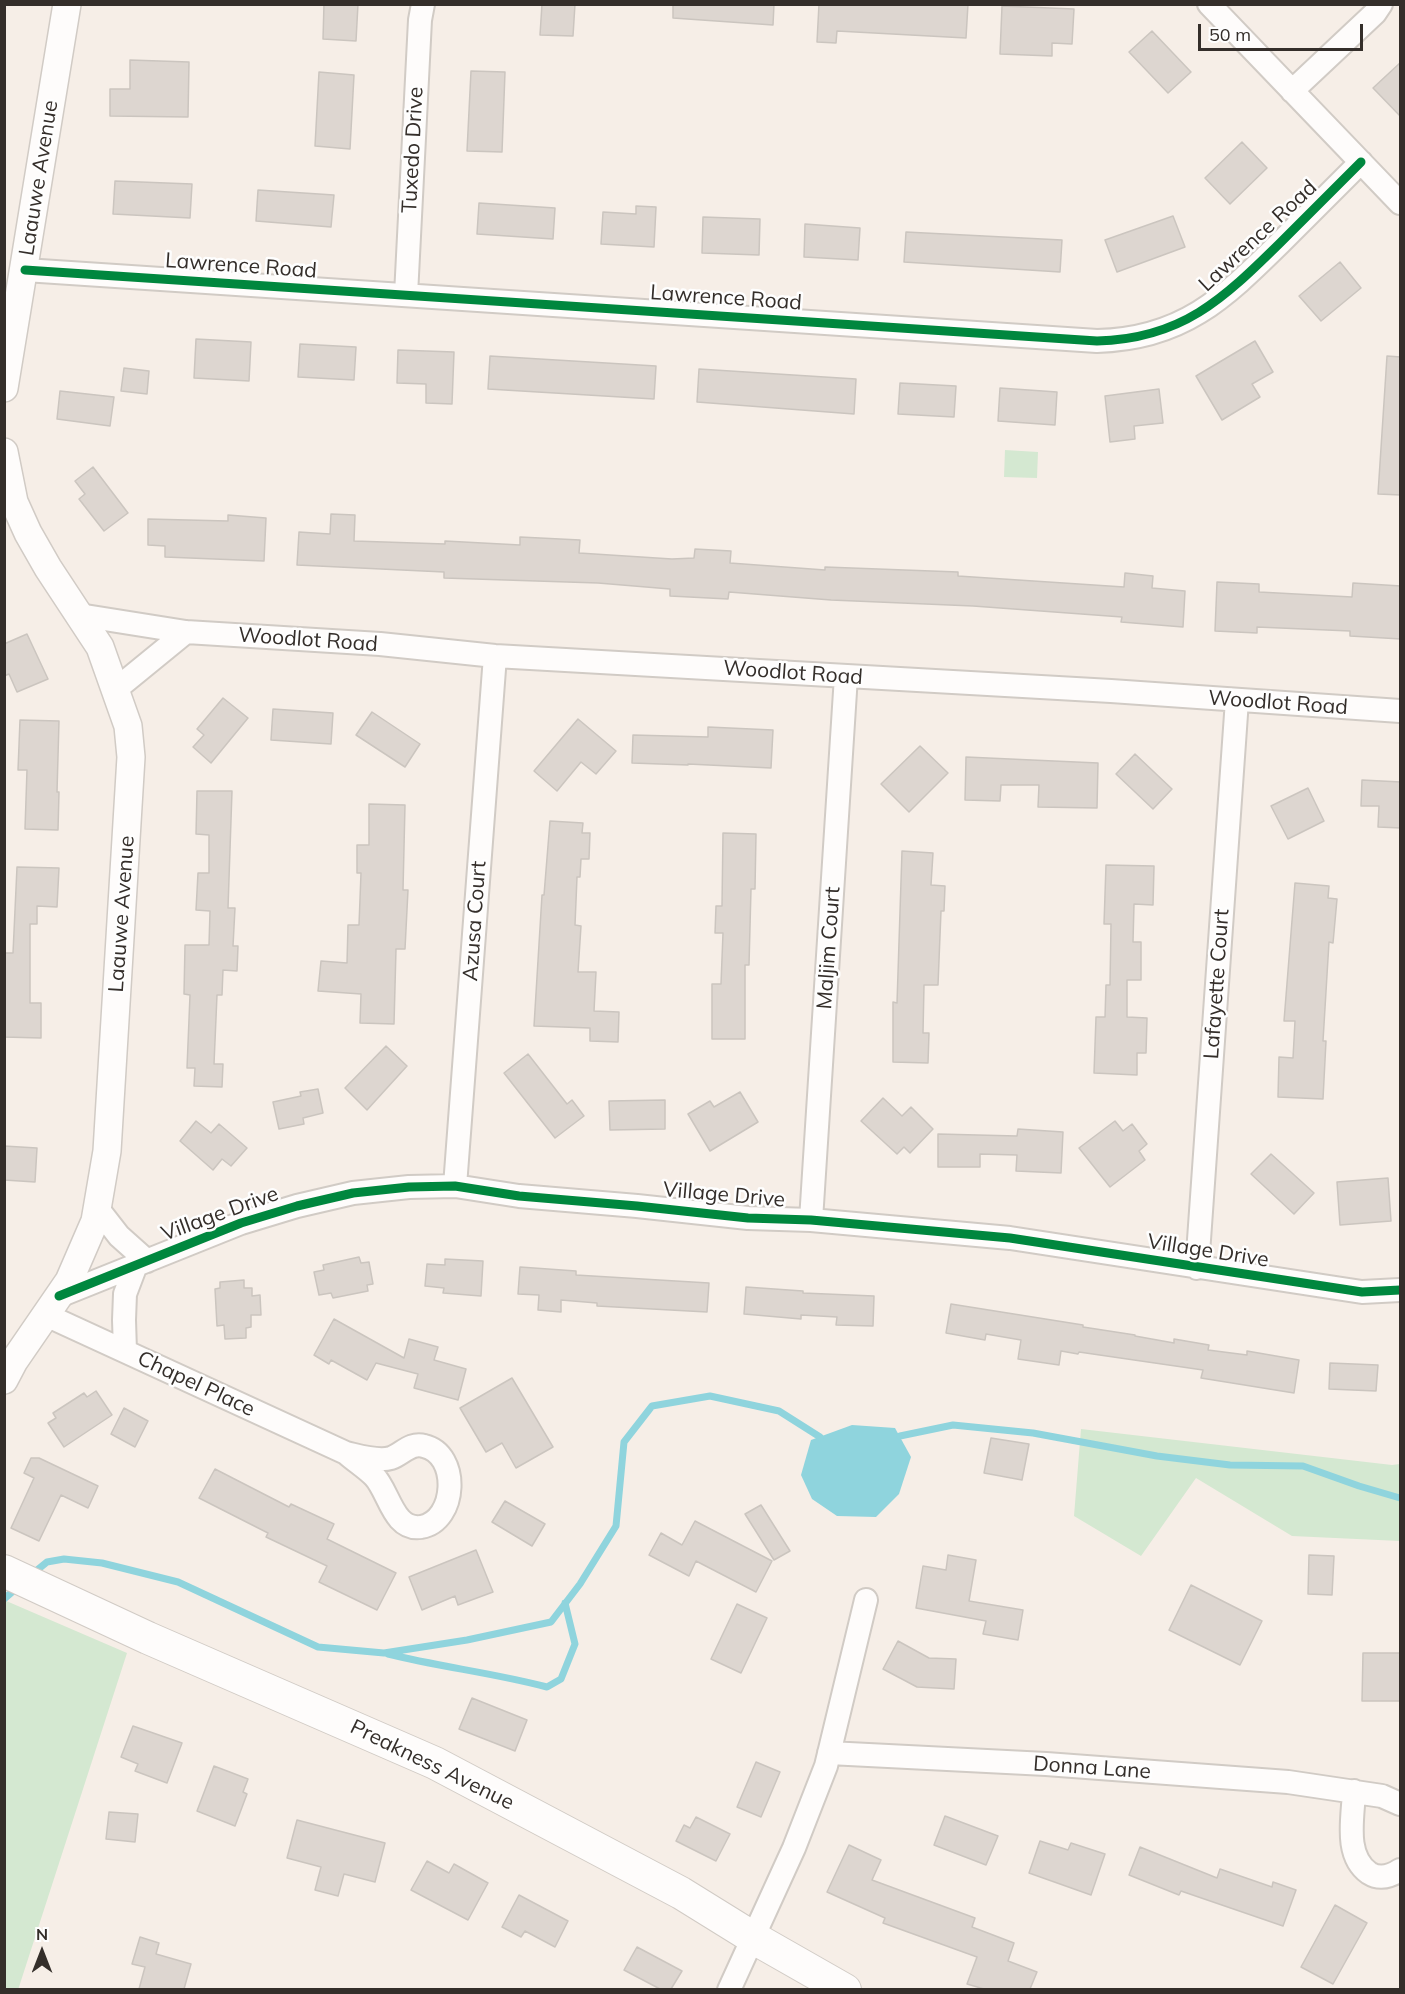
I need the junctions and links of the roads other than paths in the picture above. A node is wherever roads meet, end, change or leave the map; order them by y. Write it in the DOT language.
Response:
graph roads {
  1 [pos="67,4"];
  2 [pos="423,4"];
  3 [pos="1209,4"];
  4 [pos="1381,4"];
  5 [pos="1292,91"];
  6 [pos="1361,162"];
  7 [pos="1401,203"];
  8 [pos="25,270"];
  9 [pos="405,295"];
  10 [pos="4,388"];
  11 [pos="4,452"];
  12 [pos="79,615"];
  13 [pos="186,632"];
  14 [pos="495,656"];
  15 [pos="846,676"];
  16 [pos="116,690"];
  17 [pos="1236,700"];
  18 [pos="1401,711"];
  19 [pos="455,1186"];
  20 [pos="98,1209"];
  21 [pos="811,1220"];
  22 [pos="141,1263"];
  23 [pos="1197,1268"];
  24 [pos="1401,1290"];
  25 [pos="53,1305"];
  26 [pos="125,1351"];
  27 [pos="4,1380"];
  28 [pos="346,1453"];
  29 [pos="18,1578"];
  30 [pos="866,1600"];
  31 [pos="829,1753"];
  32 [pos="1354,1792"];
  33 [pos="1401,1804"];
  34 [pos="1401,1870"];
  35 [pos="752,1937"];
  36 [pos="729,1989"];
  37 [pos="845,1989"];
  1 -- 8 [label="street, Laauwe Avenue"];
  2 -- 9 [label="street, Tuxedo Drive"];
  3 -- 5 [label="street"];
  4 -- 5 [label="street"];
  5 -- 6 [label="street"];
  6 -- 7 [label="street"];
  6 -- 9 [label="street, Lawrence Road"];
  8 -- 9 [label="street, Lawrence Road"];
  8 -- 10 [label="street, Laauwe Avenue"];
  11 -- 12 [label="street, Laauwe Avenue"];
  12 -- 13 [label="street, Woodlot Road"];
  12 -- 16 [label="street, Laauwe Avenue"];
  13 -- 14 [label="street, Woodlot Road"];
  13 -- 16 [label="street"];
  14 -- 15 [label="street, Woodlot Road"];
  14 -- 19 [label="street, Azusa Court"];
  15 -- 17 [label="street, Woodlot Road"];
  15 -- 21 [label="street, Maljim Court"];
  16 -- 20 [label="street, Laauwe Avenue"];
  17 -- 18 [label="street, Woodlot Road"];
  17 -- 23 [label="street, Lafayette Court"];
  19 -- 21 [label="street, Village Drive"];
  19 -- 22 [label="street, Village Drive"];
  20 -- 22 [label="street"];
  20 -- 25 [label="street, Laauwe Avenue"];
  21 -- 23 [label="street, Village Drive"];
  22 -- 25 [label="street, Village Drive"];
  22 -- 26 [label="street"];
  23 -- 24 [label="street, Village Drive"];
  25 -- 26 [label="street, Chapel Place"];
  25 -- 27 [label="street, Laauwe Avenue"];
  26 -- 28 [label="street, Chapel Place"];
  28 -- 28 [label="street, Chapel Place"];
  29 -- 35 [label="main road, Preakness Avenue"];
  30 -- 31 [label="street"];
  31 -- 32 [label="street, Donna Lane"];
  31 -- 35 [label="street"];
  32 -- 33 [label="street, Donna Lane"];
  32 -- 34 [label="street"];
  35 -- 36 [label="street"];
  35 -- 37 [label="main road, Preakness Avenue"];
}
